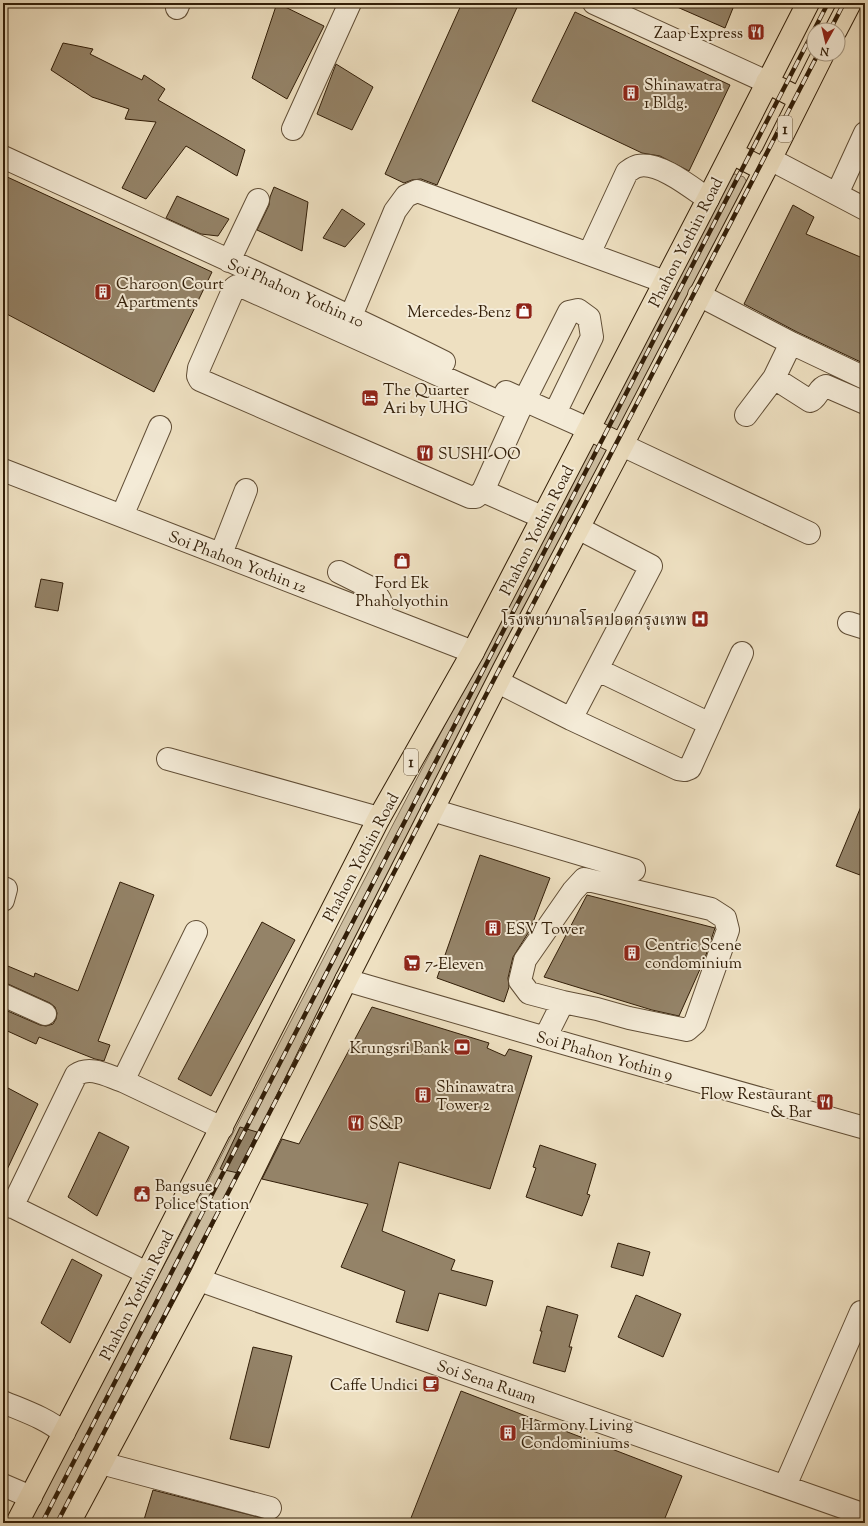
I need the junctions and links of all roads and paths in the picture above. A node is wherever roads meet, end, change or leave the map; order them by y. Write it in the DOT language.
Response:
graph roads {
  1 [pos="350,3"];
  2 [pos="594,3"];
  3 [pos="808,3"];
  4 [pos="850,3"];
  5 [pos="840,22"];
  6 [pos="819,62"];
  7 [pos="767,82"];
  8 [pos="800,99"];
  9 [pos="293,129"];
  10 [pos="865,133"];
  11 [pos="732,153"];
  12 [pos="10,164"];
  13 [pos="768,164"];
  14 [pos="837,194"];
  15 [pos="708,198"];
  16 [pos="258,200"];
  17 [pos="865,209"];
  18 [pos="589,254"];
  19 [pos="229,261"];
  20 [pos="665,282"];
  21 [pos="699,295"];
  22 [pos="351,316"];
  23 [pos="791,342"];
  24 [pos="774,378"];
  25 [pos="865,378"];
  26 [pos="865,403"];
  27 [pos="522,405"];
  28 [pos="555,414"];
  29 [pos="746,415"];
  30 [pos="160,427"];
  31 [pos="589,428"];
  32 [pos="622,445"];
  33 [pos="3,470"];
  34 [pos="246,490"];
  35 [pos="483,491"];
  36 [pos="122,516"];
  37 [pos="542,517"];
  38 [pos="578,528"];
  39 [pos="809,533"];
  40 [pos="221,554"];
  41 [pos="339,572"];
  42 [pos="382,616"];
  43 [pos="473,652"];
  44 [pos="742,653"];
  45 [pos="598,670"];
  46 [pos="498,682"];
  47 [pos="571,719"];
  48 [pos="710,724"];
  49 [pos="168,759"];
  50 [pos="432,810"];
  51 [pos="379,818"];
  52 [pos="634,870"];
  53 [pos="3,888"];
  54 [pos="3,900"];
  55 [pos="196,932"];
  56 [pos="346,980"];
  57 [pos="3,995"];
  58 [pos="562,1002"];
  59 [pos="45,1014"];
  60 [pos="545,1038"];
  61 [pos="123,1081"];
  62 [pos="222,1128"];
  63 [pos="865,1128"];
  64 [pos="8,1205"];
  65 [pos="147,1273"];
  66 [pos="199,1280"];
  67 [pos="861,1312"];
  68 [pos="3,1402"];
  69 [pos="64,1434"];
  70 [pos="101,1463"];
  71 [pos="3,1485"];
  72 [pos="785,1486"];
  73 [pos="31,1497"];
  74 [pos="270,1508"];
  75 [pos="865,1515"];
  76 [pos="17,1523"];
  77 [pos="69,1523"];
  1 -- 9 [label="street"];
  2 -- 7 [label="street"];
  3 -- 7 [label="main road, Phahon Yothin Road / 1"];
  4 -- 5 [label="main road"];
  6 -- 8 [label="main road, 1"];
  7 -- 8 [label="main road"];
  7 -- 11 [label="main road, Phahon Yothin Road / 1"];
  8 -- 13 [label="main road, 1"];
  10 -- 14 [label="street"];
  11 -- 13 [label="main road"];
  11 -- 15 [label="main road, Phahon Yothin Road / 1"];
  12 -- 19 [label="street, Soi Phahon Yothin 10"];
  13 -- 14 [label="street"];
  13 -- 21 [label="main road, 1"];
  14 -- 17 [label="street"];
  15 -- 18 [label="street"];
  15 -- 20 [label="main road, Phahon Yothin Road / 1"];
  16 -- 19 [label="street"];
  18 -- 20 [label="street"];
  18 -- 22 [label="street"];
  19 -- 22 [label="street, Soi Phahon Yothin 10"];
  20 -- 31 [label="main road, Phahon Yothin Road / 1"];
  21 -- 23 [label="street"];
  21 -- 32 [label="main road, 1"];
  22 -- 27 [label="street, Soi Phahon Yothin 10"];
  23 -- 24 [label="street"];
  23 -- 25 [label="street"];
  24 -- 26 [label="street"];
  24 -- 29 [label="street"];
  27 -- 28 [label="street, Soi Phahon Yothin 10"];
  27 -- 28 [label="street"];
  27 -- 35 [label="street"];
  27 -- 35 [label="street"];
  28 -- 31 [label="street, Soi Phahon Yothin 10"];
  30 -- 36 [label="street"];
  31 -- 32 [label="main road"];
  31 -- 37 [label="main road, Phahon Yothin Road / 1"];
  32 -- 38 [label="main road, 1"];
  32 -- 39 [label="street"];
  33 -- 36 [label="street, Soi Phahon Yothin 12"];
  34 -- 40 [label="street"];
  35 -- 37 [label="street"];
  36 -- 40 [label="street, Soi Phahon Yothin 12"];
  37 -- 43 [label="main road, Phahon Yothin Road / 1"];
  38 -- 45 [label="street"];
  38 -- 46 [label="main road, 1"];
  40 -- 42 [label="street, Soi Phahon Yothin 12"];
  41 -- 42 [label="street"];
  42 -- 43 [label="street, Soi Phahon Yothin 12"];
  43 -- 51 [label="main road, Phahon Yothin Road / 1"];
  44 -- 48 [label="street"];
  45 -- 47 [label="street"];
  45 -- 48 [label="street"];
  46 -- 47 [label="street"];
  46 -- 50 [label="main road, 1"];
  47 -- 48 [label="street"];
  49 -- 51 [label="street"];
  50 -- 52 [label="street"];
  50 -- 56 [label="main road, 1"];
  51 -- 62 [label="main road, Phahon Yothin Road / 1"];
  53 -- 54 [label="street"];
  55 -- 61 [label="street"];
  56 -- 60 [label="street, Soi Phahon Yothin 9"];
  56 -- 66 [label="main road, 1"];
  57 -- 59 [label="street"];
  58 -- 58 [label="street"];
  58 -- 60 [label="street"];
  60 -- 63 [label="street, Soi Phahon Yothin 9"];
  61 -- 62 [label="street"];
  61 -- 64 [label="street"];
  62 -- 65 [label="main road, Phahon Yothin Road / 1"];
  64 -- 65 [label="street"];
  65 -- 69 [label="main road, Phahon Yothin Road / 1"];
  66 -- 70 [label="main road, 1"];
  66 -- 72 [label="street, Soi Sena Ruam"];
  67 -- 72 [label="street"];
  68 -- 69 [label="street"];
  69 -- 73 [label="main road, Phahon Yothin Road / 1"];
  70 -- 74 [label="street"];
  70 -- 77 [label="main road, 1"];
  71 -- 73 [label="street"];
  72 -- 75 [label="street, Soi Sena Ruam"];
  73 -- 76 [label="main road, Phahon Yothin Road / 1"];
}
